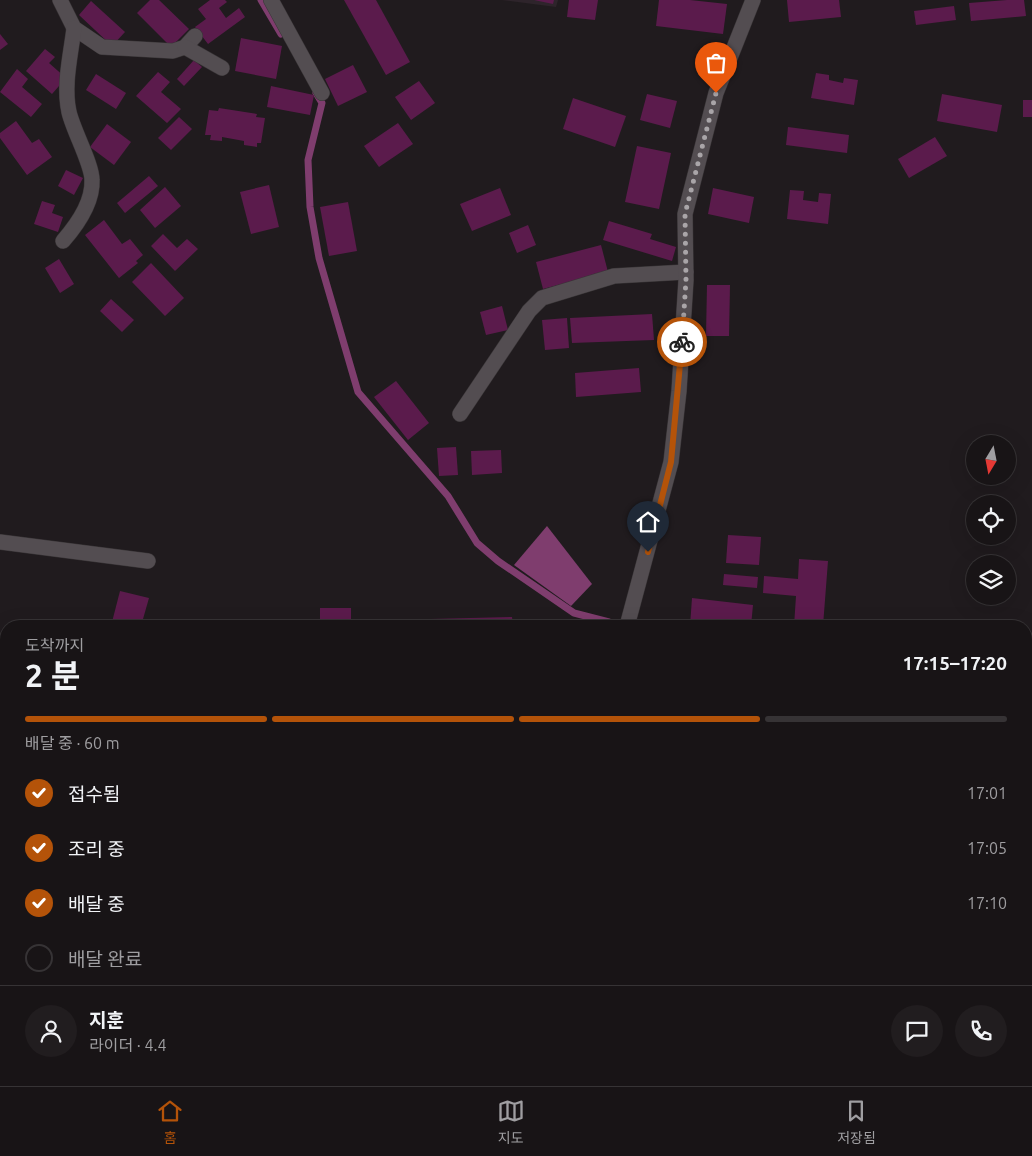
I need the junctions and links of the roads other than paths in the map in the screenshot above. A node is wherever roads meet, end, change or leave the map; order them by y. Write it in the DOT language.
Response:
graph roads {
  1 [pos="60,0"];
  2 [pos="271,0"];
  3 [pos="753,0"];
  4 [pos="74,28"];
  5 [pos="222,68"];
  6 [pos="322,93"];
  7 [pos="63,242"];
  8 [pos="686,272"];
  9 [pos="460,414"];
  10 [pos="0,542"];
  11 [pos="148,561"];
  12 [pos="630,620"];
  1 -- 4 [label="street"];
  2 -- 6 [label="street"];
  3 -- 8 [label="street"];
  4 -- 5 [label="street"];
  4 -- 7 [label="street"];
  8 -- 9 [label="street"];
  8 -- 12 [label="street"];
  10 -- 11 [label="street"];
}
